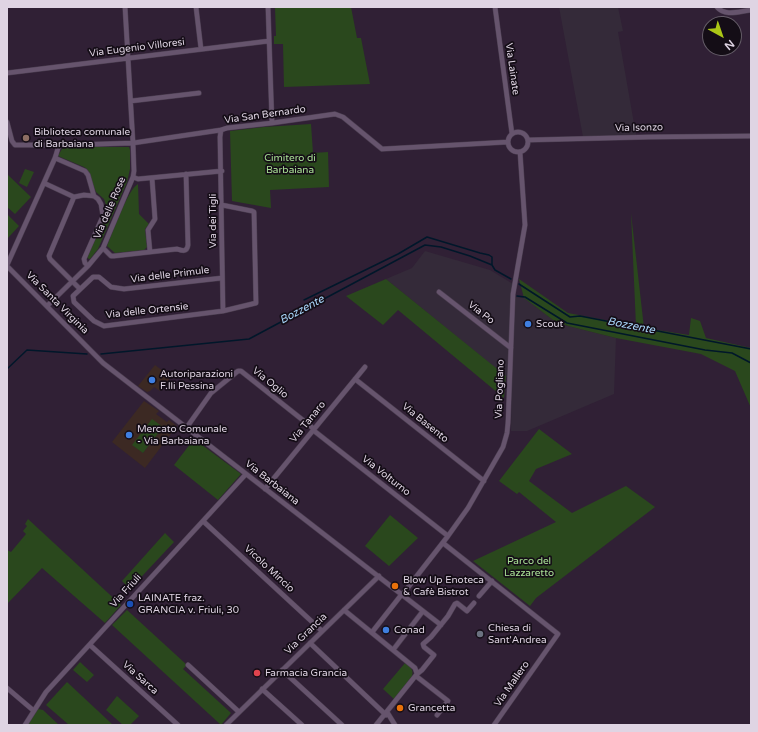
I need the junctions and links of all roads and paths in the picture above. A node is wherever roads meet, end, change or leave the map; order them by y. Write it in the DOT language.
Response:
graph roads {
  1 [pos="125,7"];
  2 [pos="196,7"];
  3 [pos="268,7"];
  4 [pos="495,7"];
  5 [pos="717,7"];
  6 [pos="751,10"];
  7 [pos="269,41"];
  8 [pos="201,49"];
  9 [pos="127,58"];
  10 [pos="7,73"];
  11 [pos="199,93"];
  12 [pos="131,101"];
  13 [pos="7,122"];
  14 [pos="272,123"];
  15 [pos="221,130"];
  16 [pos="512,134"];
  17 [pos="751,136"];
  18 [pos="528,140"];
  19 [pos="508,142"];
  20 [pos="133,143"];
  21 [pos="59,145"];
  22 [pos="520,152"];
  23 [pos="55,158"];
  24 [pos="222,171"];
  25 [pos="186,174"];
  26 [pos="133,177"];
  27 [pos="152,178"];
  28 [pos="44,183"];
  29 [pos="94,196"];
  30 [pos="74,197"];
  31 [pos="222,205"];
  32 [pos="103,248"];
  33 [pos="150,252"];
  34 [pos="7,266"];
  35 [pos="88,266"];
  36 [pos="222,278"];
  37 [pos="72,282"];
  38 [pos="80,289"];
  39 [pos="439,292"];
  40 [pos="47,306"];
  41 [pos="223,311"];
  42 [pos="511,348"];
  43 [pos="94,354"];
  44 [pos="365,366"];
  45 [pos="355,379"];
  46 [pos="186,427"];
  47 [pos="313,430"];
  48 [pos="246,474"];
  49 [pos="484,481"];
  50 [pos="265,489"];
  51 [pos="203,521"];
  52 [pos="448,536"];
  53 [pos="443,543"];
  54 [pos="379,576"];
  55 [pos="492,581"];
  56 [pos="402,595"];
  57 [pos="479,596"];
  58 [pos="474,603"];
  59 [pos="344,610"];
  60 [pos="423,611"];
  61 [pos="440,625"];
  62 [pos="322,632"];
  63 [pos="373,633"];
  64 [pos="310,643"];
  65 [pos="90,645"];
  66 [pos="393,650"];
  67 [pos="188,665"];
  68 [pos="282,670"];
  69 [pos="416,675"];
  70 [pos="7,688"];
  71 [pos="262,689"];
  72 [pos="34,711"];
  73 [pos="239,712"];
  74 [pos="386,714"];
  75 [pos="437,715"];
  76 [pos="227,724"];
  77 [pos="25,725"];
  78 [pos="178,725"];
  79 [pos="302,725"];
  80 [pos="342,725"];
  81 [pos="376,725"];
  82 [pos="395,725"];
  83 [pos="494,725"];
  1 -- 9 [label="street, Via delle Rose"];
  2 -- 8 [label="street"];
  3 -- 7 [label="street"];
  4 -- 16 [label="street, Via Lainate"];
  5 -- 6 [label="street"];
  7 -- 8 [label="street, Via Eugenio Villoresi"];
  7 -- 14 [label="street"];
  8 -- 9 [label="street, Via Eugenio Villoresi"];
  9 -- 10 [label="street, Via Eugenio Villoresi"];
  9 -- 12 [label="street, Via delle Rose"];
  11 -- 12 [label="street"];
  12 -- 20 [label="street, Via delle Rose"];
  13 -- 21 [label="street, Via San Bernardo"];
  14 -- 15 [label="street, Via San Bernardo"];
  14 -- 19 [label="street, Via San Bernardo"];
  15 -- 20 [label="street, Via San Bernardo"];
  15 -- 24 [label="street, Via dei Tigli"];
  16 -- 18 [label="street"];
  16 -- 19 [label="street"];
  17 -- 18 [label="street, Via Isonzo"];
  18 -- 22 [label="street"];
  19 -- 22 [label="street"];
  20 -- 21 [label="street, Via San Bernardo"];
  20 -- 26 [label="street, Via delle Rose"];
  21 -- 23 [label="street"];
  22 -- 42 [label="street, Via Pogliano"];
  23 -- 28 [label="street"];
  23 -- 29 [label="street"];
  24 -- 25 [label="street"];
  24 -- 31 [label="street, Via dei Tigli"];
  25 -- 27 [label="street"];
  25 -- 33 [label="street"];
  26 -- 27 [label="street"];
  26 -- 32 [label="street, Via delle Rose"];
  27 -- 33 [label="street"];
  28 -- 30 [label="street"];
  28 -- 34 [label="street"];
  29 -- 30 [label="street"];
  29 -- 35 [label="street"];
  30 -- 37 [label="street"];
  31 -- 36 [label="street, Via dei Tigli"];
  31 -- 41 [label="street"];
  32 -- 33 [label="street"];
  32 -- 35 [label="street, Via delle Rose"];
  34 -- 40 [label="street, Via Santa Virginia"];
  35 -- 37 [label="street, Via delle Rose"];
  36 -- 38 [label="street, Via delle Primule"];
  36 -- 41 [label="street, Via dei Tigli"];
  37 -- 38 [label="street"];
  37 -- 40 [label="street, Via delle Rose"];
  38 -- 41 [label="street, Via delle Ortensie"];
  39 -- 42 [label="street, Via Po"];
  40 -- 43 [label="street, Via Santa Virginia"];
  42 -- 49 [label="street, Via Pogliano"];
  43 -- 46 [label="street, Via Barbaiana"];
  44 -- 45 [label="street, Via Tanaro"];
  45 -- 47 [label="street, Via Tanaro"];
  45 -- 49 [label="street, Via Basento"];
  46 -- 47 [label="street, Via Oglio"];
  46 -- 48 [label="street, Via Barbaiana"];
  47 -- 50 [label="street, Via Tanaro"];
  47 -- 52 [label="street, Via Volturno"];
  48 -- 50 [label="street, Via Barbaiana"];
  48 -- 51 [label="street, Via Friuli"];
  49 -- 52 [label="street, Via Pogliano"];
  50 -- 54 [label="street, Via Barbaiana"];
  51 -- 62 [label="street, Vicolo Mincio"];
  51 -- 65 [label="street, Via Friuli"];
  52 -- 53 [label="street, Via Pogliano"];
  53 -- 55 [label="street"];
  53 -- 56 [label="street, Via Pogliano"];
  54 -- 56 [label="street, Via Barbaiana"];
  54 -- 59 [label="street, Via Grancia"];
  55 -- 57 [label="street"];
  55 -- 83 [label="street, Via Mallero"];
  56 -- 60 [label="street, Via Barbaiana"];
  56 -- 63 [label="street, Via Pogliano"];
  58 -- 61 [label="street"];
  59 -- 62 [label="street, Via Grancia"];
  59 -- 63 [label="street"];
  60 -- 61 [label="street, Via Barbaiana"];
  60 -- 66 [label="street"];
  61 -- 69 [label="street"];
  62 -- 64 [label="street, Via Grancia"];
  63 -- 66 [label="street"];
  64 -- 68 [label="street, Via Grancia"];
  64 -- 74 [label="street"];
  65 -- 72 [label="street, Via Friuli"];
  65 -- 78 [label="street, Via Sarca"];
  66 -- 69 [label="street"];
  67 -- 73 [label="street"];
  68 -- 71 [label="street, Via Grancia"];
  68 -- 80 [label="street"];
  69 -- 74 [label="street"];
  69 -- 75 [label="street"];
  70 -- 72 [label="street"];
  71 -- 73 [label="street, Via Grancia"];
  71 -- 79 [label="street"];
  72 -- 77 [label="street, Via Friuli"];
  73 -- 76 [label="street, Via Grancia"];
  74 -- 81 [label="street"];
  74 -- 82 [label="street"];
}
